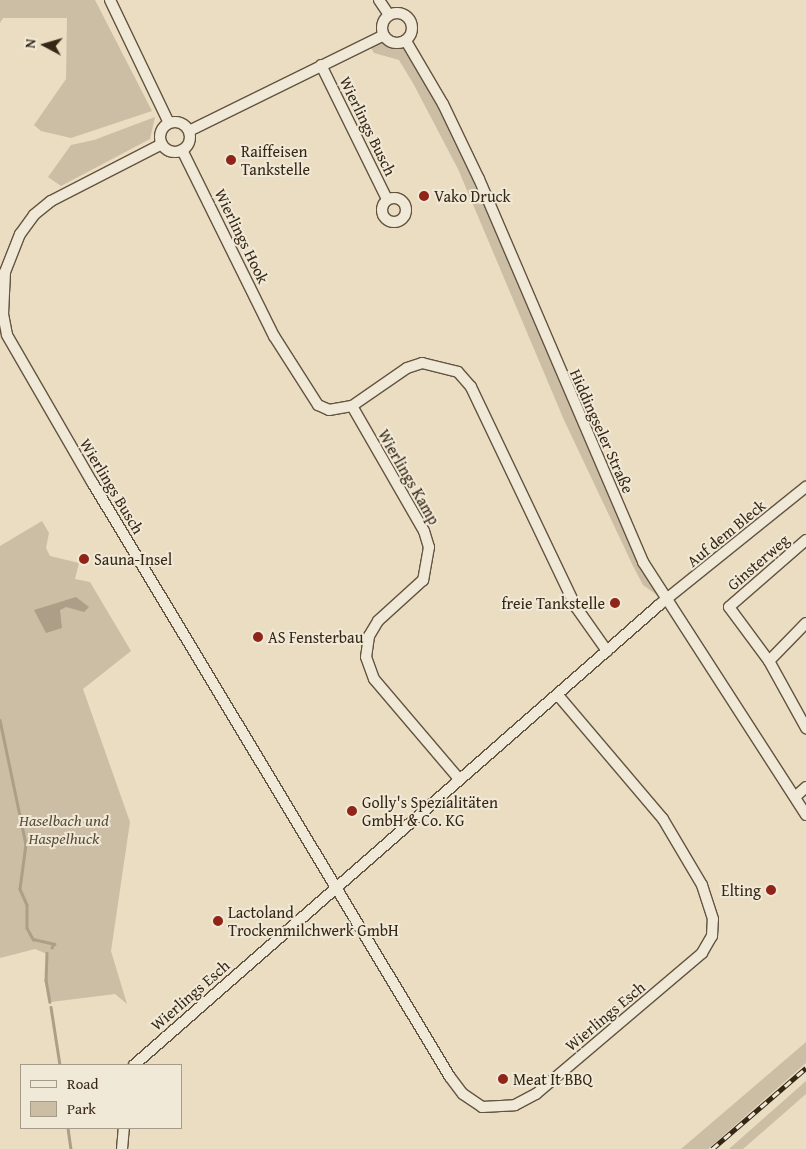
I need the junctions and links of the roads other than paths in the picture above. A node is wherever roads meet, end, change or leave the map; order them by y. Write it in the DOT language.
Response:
graph roads {
  1 [pos="110,0"];
  2 [pos="379,0"];
  3 [pos="389,15"];
  4 [pos="384,35"];
  5 [pos="406,40"];
  6 [pos="321,65"];
  7 [pos="169,123"];
  8 [pos="189,131"];
  9 [pos="162,144"];
  10 [pos="182,150"];
  11 [pos="388,200"];
  12 [pos="352,406"];
  13 [pos="806,487"];
  14 [pos="806,540"];
  15 [pos="665,601"];
  16 [pos="806,623"];
  17 [pos="607,651"];
  18 [pos="769,661"];
  19 [pos="558,695"];
  20 [pos="806,728"];
  21 [pos="459,779"];
  22 [pos="806,787"];
  23 [pos="794,797"];
  24 [pos="806,816"];
  25 [pos="335,888"];
  26 [pos="135,1064"];
  27 [pos="124,1129"];
  28 [pos="122,1149"];
  1 -- 7 [label="street"];
  2 -- 3 [label="street"];
  3 -- 4 [label="street"];
  3 -- 5 [label="street"];
  4 -- 5 [label="street"];
  4 -- 6 [label="street, Wierlings Busch"];
  5 -- 15 [label="street, Hiddingseler Straße"];
  6 -- 8 [label="street, Wierlings Busch"];
  6 -- 11 [label="street, Wierlings Busch"];
  7 -- 8 [label="street"];
  7 -- 9 [label="street"];
  8 -- 10 [label="street"];
  9 -- 10 [label="street"];
  9 -- 25 [label="street, Wierlings Busch"];
  10 -- 12 [label="street, Wierlings Hook"];
  12 -- 17 [label="street"];
  12 -- 21 [label="street, Wierlings Kamp"];
  13 -- 15 [label="street, Auf dem Bleck"];
  14 -- 18 [label="street, Ginsterweg"];
  15 -- 17 [label="street, Wierlings Esch"];
  15 -- 23 [label="street, Hiddingseler Straße"];
  16 -- 18 [label="street"];
  17 -- 19 [label="street, Wierlings Esch"];
  18 -- 20 [label="street"];
  19 -- 21 [label="street, Wierlings Esch"];
  19 -- 25 [label="street, Wierlings Esch"];
  21 -- 25 [label="street, Wierlings Esch"];
  22 -- 23 [label="street"];
  23 -- 24 [label="street, Hiddingseler Straße"];
  25 -- 26 [label="street, Wierlings Esch"];
  27 -- 28 [label="street"];
}
